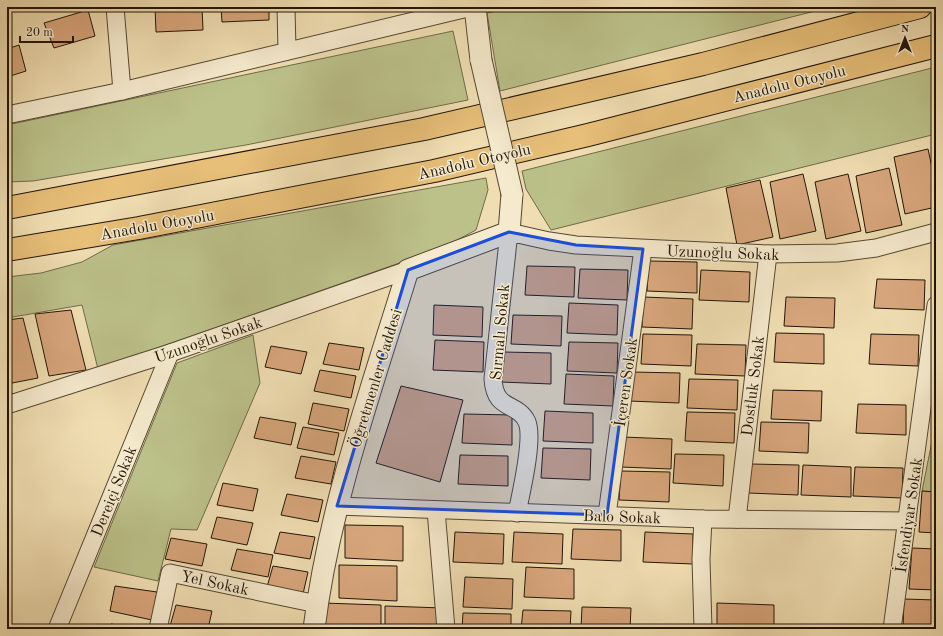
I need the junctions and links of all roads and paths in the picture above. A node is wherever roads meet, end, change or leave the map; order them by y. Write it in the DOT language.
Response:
graph roads {
  1 [pos="116,7"];
  2 [pos="286,7"];
  3 [pos="473,7"];
  4 [pos="920,7"];
  5 [pos="936,46"];
  6 [pos="287,51"];
  7 [pos="122,92"];
  8 [pos="7,115"];
  9 [pos="7,208"];
  10 [pos="509,232"];
  11 [pos="936,232"];
  12 [pos="643,249"];
  13 [pos="7,250"];
  14 [pos="768,254"];
  15 [pos="408,270"];
  16 [pos="936,305"];
  17 [pos="170,353"];
  18 [pos="7,405"];
  19 [pos="337,506"];
  20 [pos="436,510"];
  21 [pos="517,512"];
  22 [pos="607,515"];
  23 [pos="703,519"];
  24 [pos="737,519"];
  25 [pos="907,521"];
  26 [pos="317,604"];
  27 [pos="57,629"];
  28 [pos="158,629"];
  29 [pos="314,629"];
  30 [pos="446,629"];
  31 [pos="703,629"];
  32 [pos="892,629"];
  1 -- 7 [label="street"];
  2 -- 6 [label="street"];
  3 -- 6 [label="street"];
  3 -- 10 [label="street, bridge"];
  4 -- 9 [label="highway"];
  5 -- 13 [label="highway, Anadolu Otoyolu"];
  6 -- 7 [label="street"];
  7 -- 8 [label="street"];
  10 -- 12 [label="street, Uzunoğlu Sokak"];
  10 -- 15 [label="street"];
  10 -- 21 [label="street, Sırmalı Sokak"];
  11 -- 14 [label="street, Uzunoğlu Sokak"];
  12 -- 14 [label="street, Uzunoğlu Sokak"];
  12 -- 22 [label="street, İçeren Sokak"];
  14 -- 24 [label="street, Dostluk Sokak"];
  15 -- 17 [label="street, Uzunoğlu Sokak"];
  15 -- 19 [label="street, Öğretmenler Caddesi"];
  16 -- 25 [label="street, İsfendiyar Sokak"];
  17 -- 18 [label="street, Uzunoğlu Sokak"];
  17 -- 27 [label="street, Dereiçi Sokak"];
  19 -- 20 [label="street, Balo Sokak"];
  19 -- 26 [label="street, Öğretmenler Caddesi"];
  20 -- 21 [label="street, Balo Sokak"];
  20 -- 30 [label="street"];
  21 -- 22 [label="street, Balo Sokak"];
  22 -- 23 [label="street, Balo Sokak"];
  23 -- 24 [label="street, Balo Sokak"];
  23 -- 31 [label="street"];
  24 -- 25 [label="street, Balo Sokak"];
  25 -- 32 [label="street, İsfendiyar Sokak"];
  26 -- 28 [label="street, Yel Sokak"];
  26 -- 29 [label="street, Öğretmenler Caddesi"];
}
